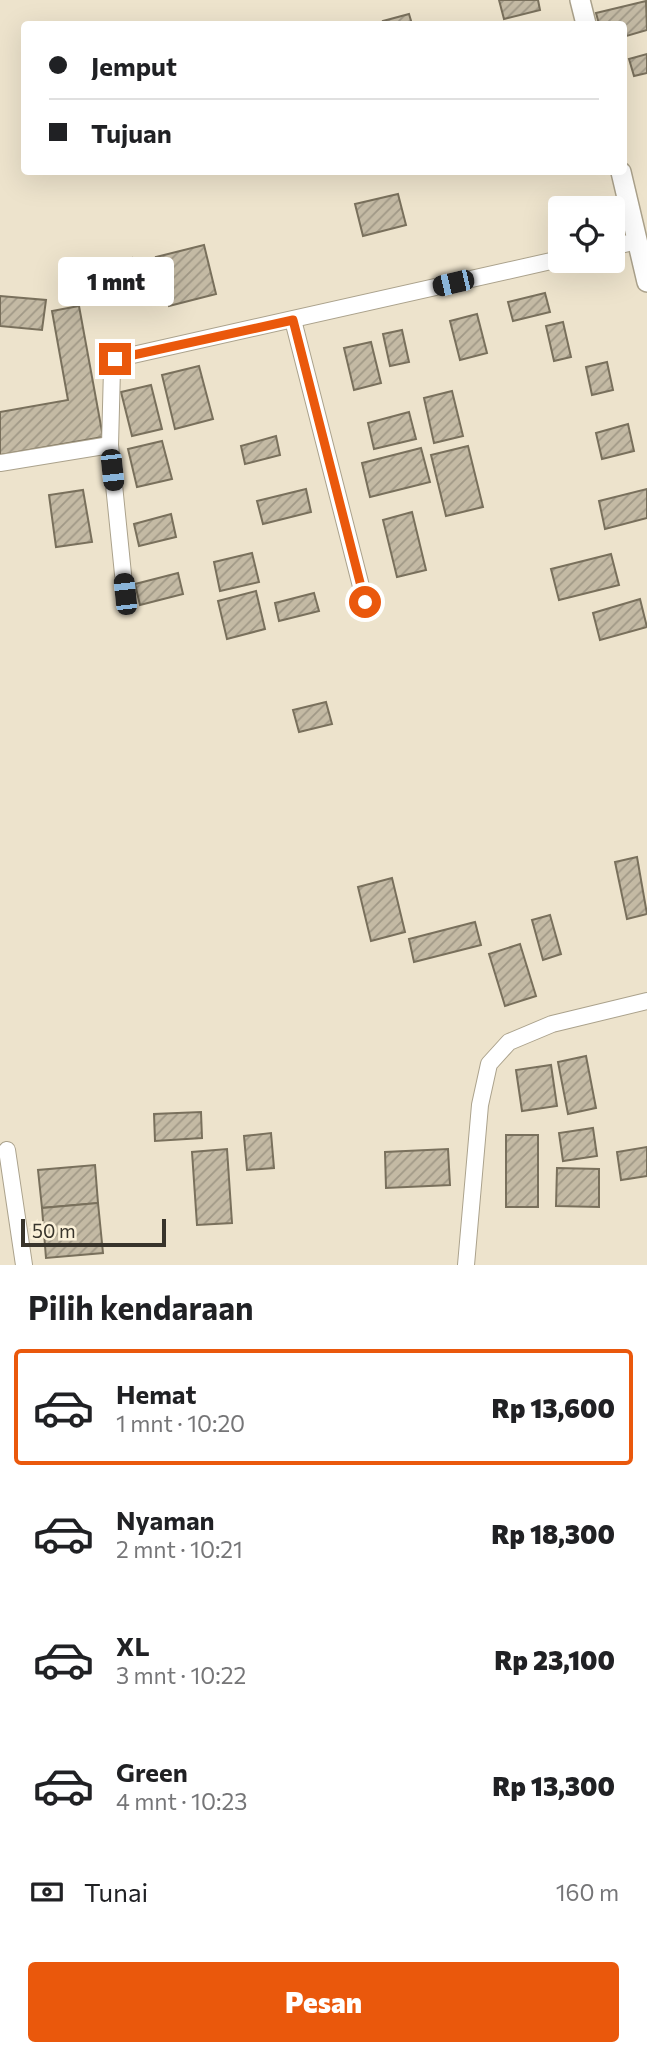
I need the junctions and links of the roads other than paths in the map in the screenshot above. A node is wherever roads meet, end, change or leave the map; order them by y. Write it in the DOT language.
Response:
graph roads {
  1 [pos="580,0"];
  2 [pos="585,21"];
  3 [pos="622,175"];
  4 [pos="637,241"];
  5 [pos="625,244"];
  6 [pos="548,262"];
  7 [pos="646,273"];
  8 [pos="293,320"];
  9 [pos="110,445"];
  10 [pos="0,463"];
  11 [pos="125,594"];
  12 [pos="365,602"];
  13 [pos="647,1001"];
  14 [pos="7,1150"];
  15 [pos="24,1265"];
  16 [pos="466,1265"];
  1 -- 2 [label="street"];
  3 -- 4 [label="street"];
  4 -- 5 [label="street"];
  4 -- 7 [label="street"];
  6 -- 8 [label="street"];
  8 -- 9 [label="street"];
  8 -- 12 [label="street"];
  9 -- 10 [label="street"];
  9 -- 11 [label="street"];
  13 -- 16 [label="street"];
  14 -- 15 [label="street"];
}
